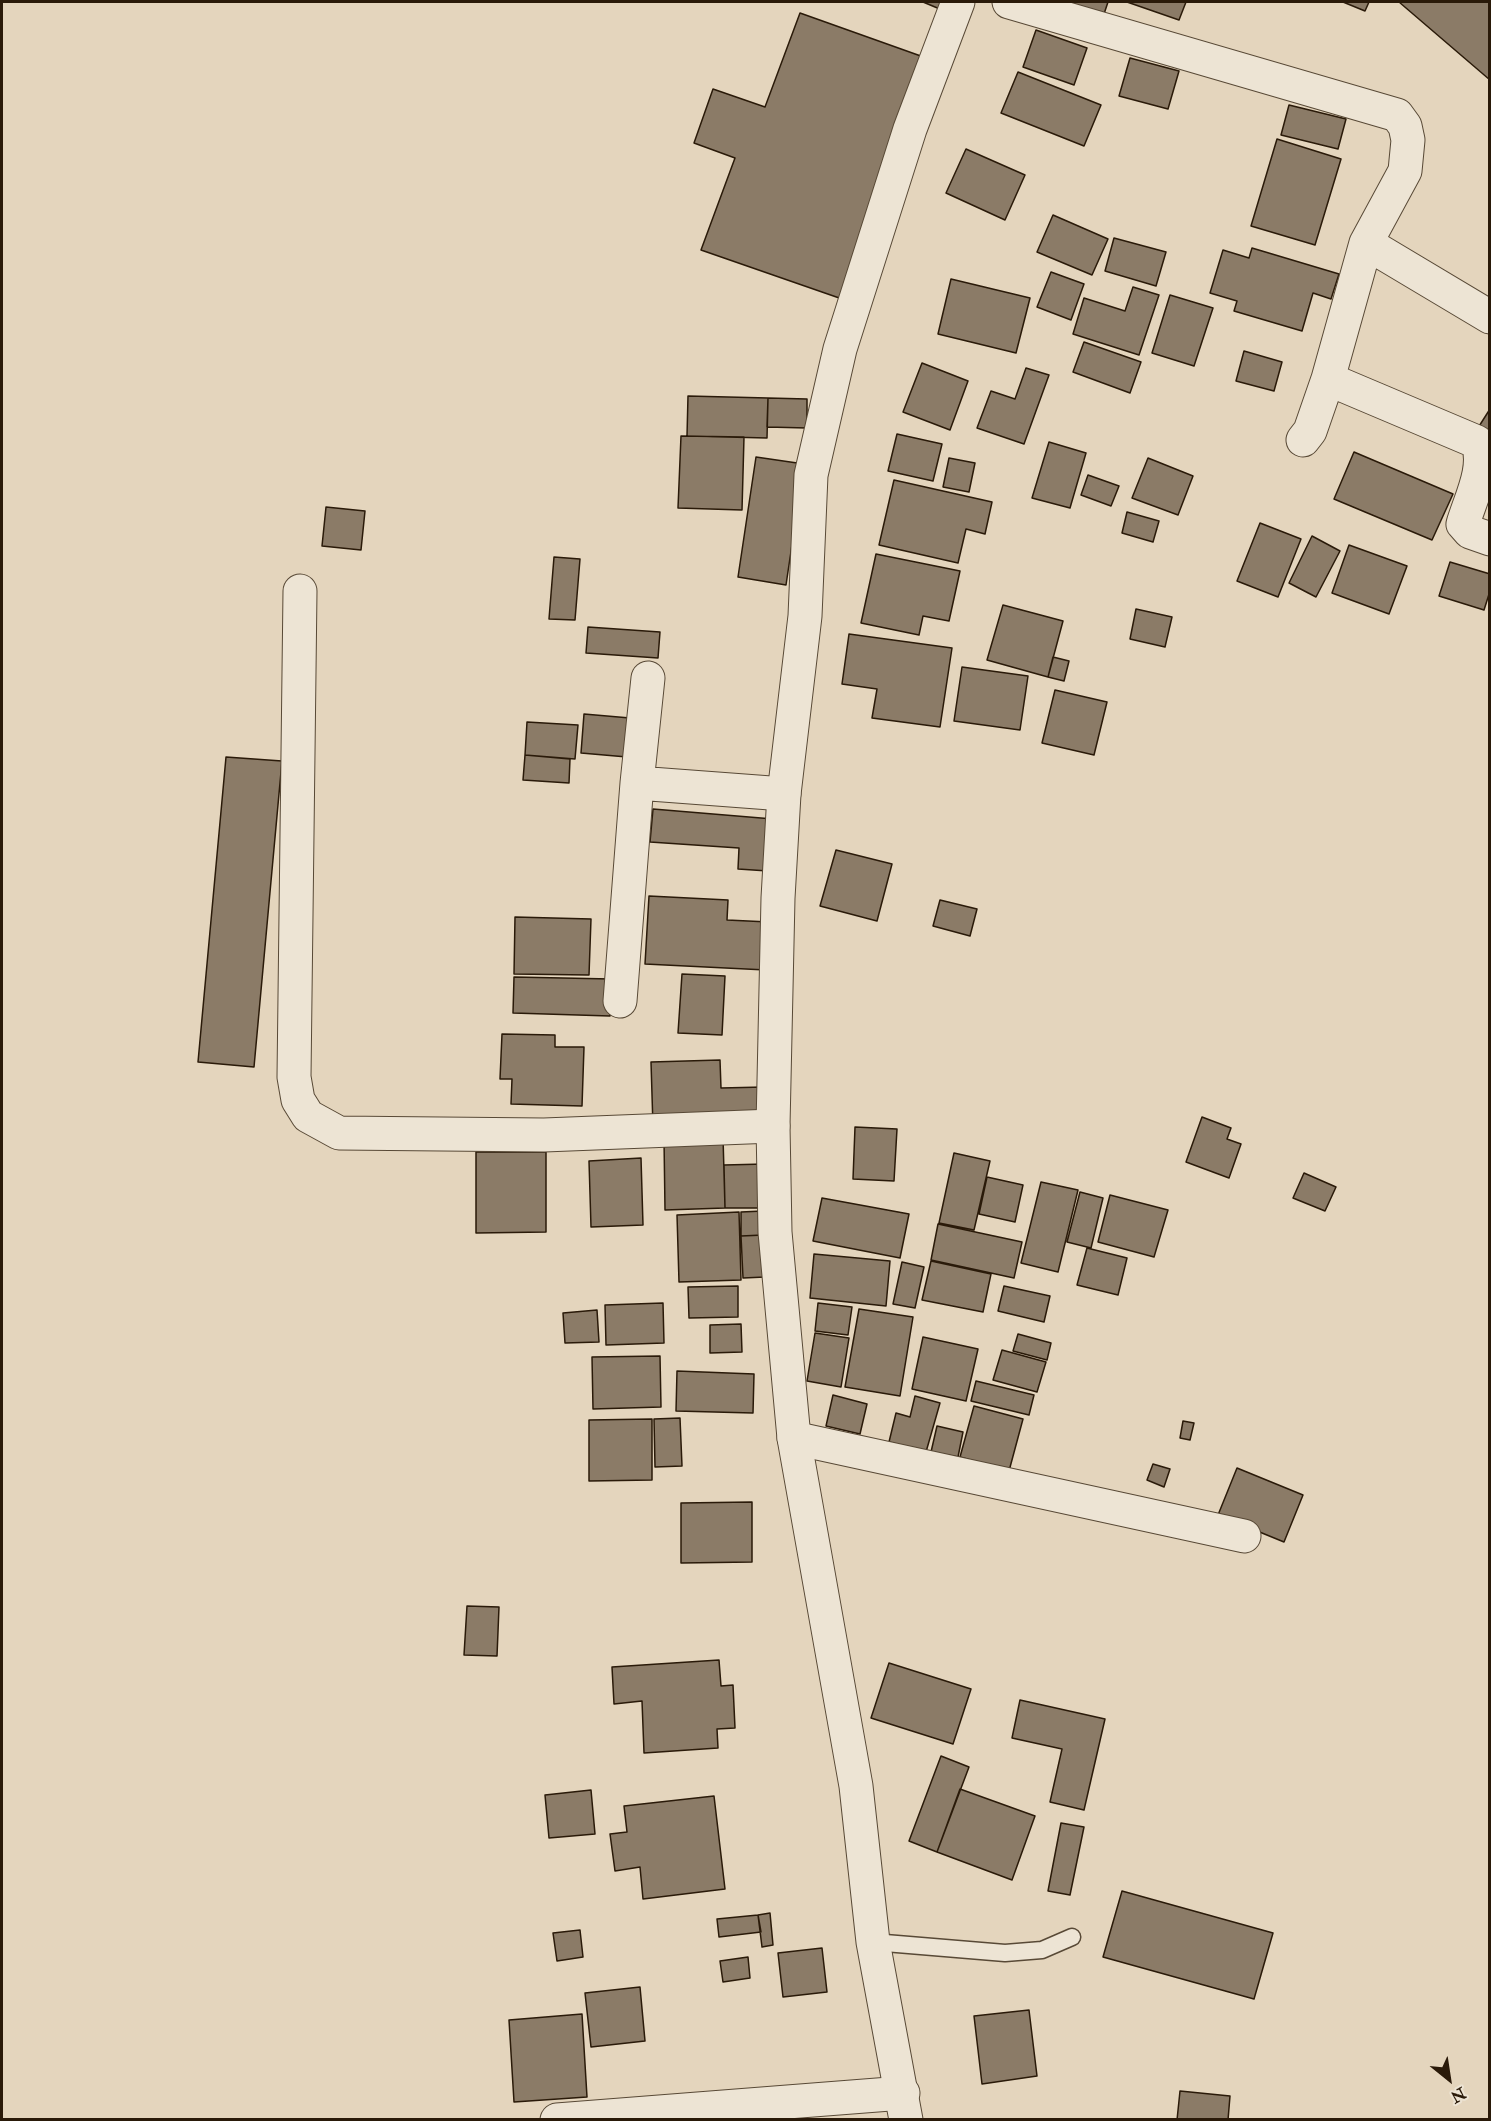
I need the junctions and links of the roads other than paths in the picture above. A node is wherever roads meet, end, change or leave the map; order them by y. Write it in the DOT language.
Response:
graph roads {
  1 [pos="958,2"];
  2 [pos="1010,2"];
  3 [pos="1366,243"];
  4 [pos="1490,317"];
  5 [pos="1328,379"];
  6 [pos="1303,440"];
  7 [pos="1490,539"];
  8 [pos="300,591"];
  9 [pos="648,678"];
  10 [pos="637,783"];
  11 [pos="784,794"];
  12 [pos="620,1001"];
  13 [pos="773,1126"];
  14 [pos="795,1438"];
  15 [pos="1244,1536"];
  16 [pos="1072,1937"];
  17 [pos="873,1942"];
  18 [pos="904,2106"];
  19 [pos="557,2120"];
  1 -- 11 [label="street"];
  2 -- 3 [label="street"];
  3 -- 4 [label="street"];
  3 -- 5 [label="street"];
  5 -- 6 [label="street"];
  5 -- 7 [label="street"];
  8 -- 13 [label="street"];
  9 -- 10 [label="street"];
  10 -- 11 [label="street"];
  10 -- 12 [label="street"];
  11 -- 13 [label="street"];
  13 -- 14 [label="street"];
  14 -- 15 [label="street"];
  14 -- 17 [label="street"];
  16 -- 17 [label="lane"];
  17 -- 18 [label="street"];
  18 -- 19 [label="street"];
}
